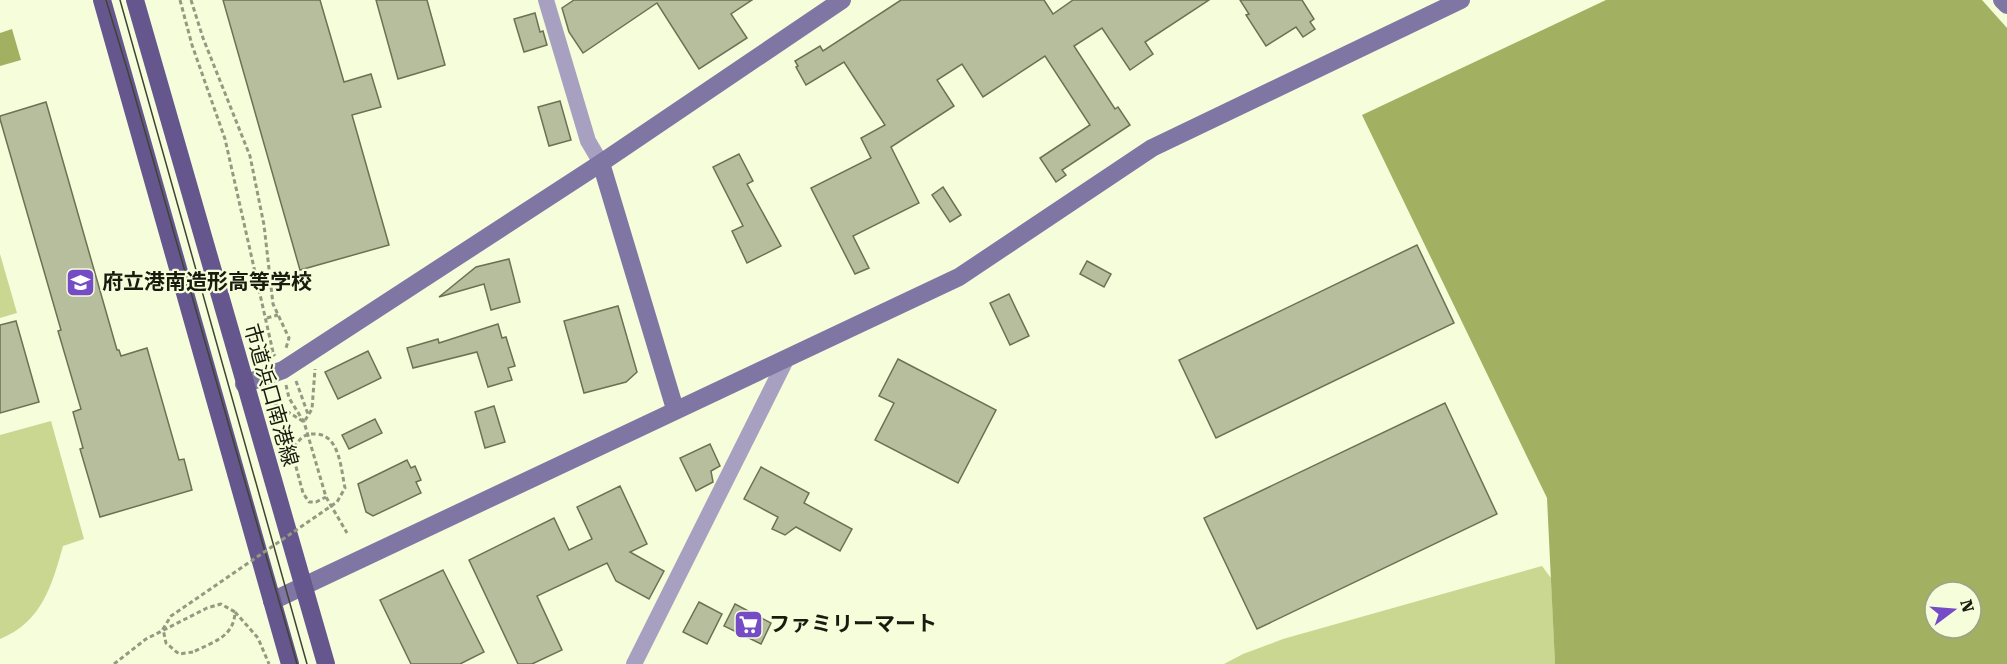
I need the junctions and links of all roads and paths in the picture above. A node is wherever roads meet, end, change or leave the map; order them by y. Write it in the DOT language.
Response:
graph roads {
  1 [pos="102,0"];
  2 [pos="135,0"];
  3 [pos="180,0"];
  4 [pos="192,0"];
  5 [pos="546,0"];
  6 [pos="842,0"];
  7 [pos="1461,0"];
  8 [pos="2002,0"];
  9 [pos="2007,5"];
  10 [pos="601,163"];
  11 [pos="278,315"];
  12 [pos="267,318"];
  13 [pos="264,343"];
  14 [pos="274,354"];
  15 [pos="788,358"];
  16 [pos="315,368"];
  17 [pos="289,375"];
  18 [pos="244,384"];
  19 [pos="274,403"];
  20 [pos="675,410"];
  21 [pos="308,415"];
  22 [pos="303,422"];
  23 [pos="326,497"];
  24 [pos="347,533"];
  25 [pos="304,587"];
  26 [pos="272,602"];
  27 [pos="235,612"];
  28 [pos="114,664"];
  29 [pos="269,664"];
  30 [pos="290,664"];
  31 [pos="326,664"];
  32 [pos="634,664"];
  1 -- 26 [label="main road"];
  2 -- 18 [label="main road, 市道浜口南港線"];
  3 -- 12 [label="path"];
  4 -- 11 [label="path"];
  5 -- 10 [label="street"];
  6 -- 10 [label="street"];
  7 -- 15 [label="street"];
  8 -- 9 [label="street"];
  10 -- 17 [label="street"];
  10 -- 20 [label="street"];
  11 -- 12 [label="path"];
  11 -- 14 [label="path"];
  12 -- 14 [label="path"];
  13 -- 14 [label="path"];
  14 -- 17 [label="path"];
  15 -- 20 [label="street"];
  15 -- 32 [label="street"];
  16 -- 21 [label="path"];
  17 -- 18 [label="street"];
  17 -- 21 [label="path"];
  17 -- 22 [label="path"];
  18 -- 25 [label="main road, 市道浜口南港線"];
  19 -- 22 [label="path"];
  20 -- 25 [label="street"];
  21 -- 22 [label="path"];
  22 -- 23 [label="path"];
  23 -- 24 [label="path"];
  23 -- 27 [label="path, bridge"];
  25 -- 26 [label="street"];
  25 -- 31 [label="main road, 市道浜口南港線"];
  26 -- 30 [label="main road"];
  27 -- 28 [label="path"];
  27 -- 29 [label="path"];
}
